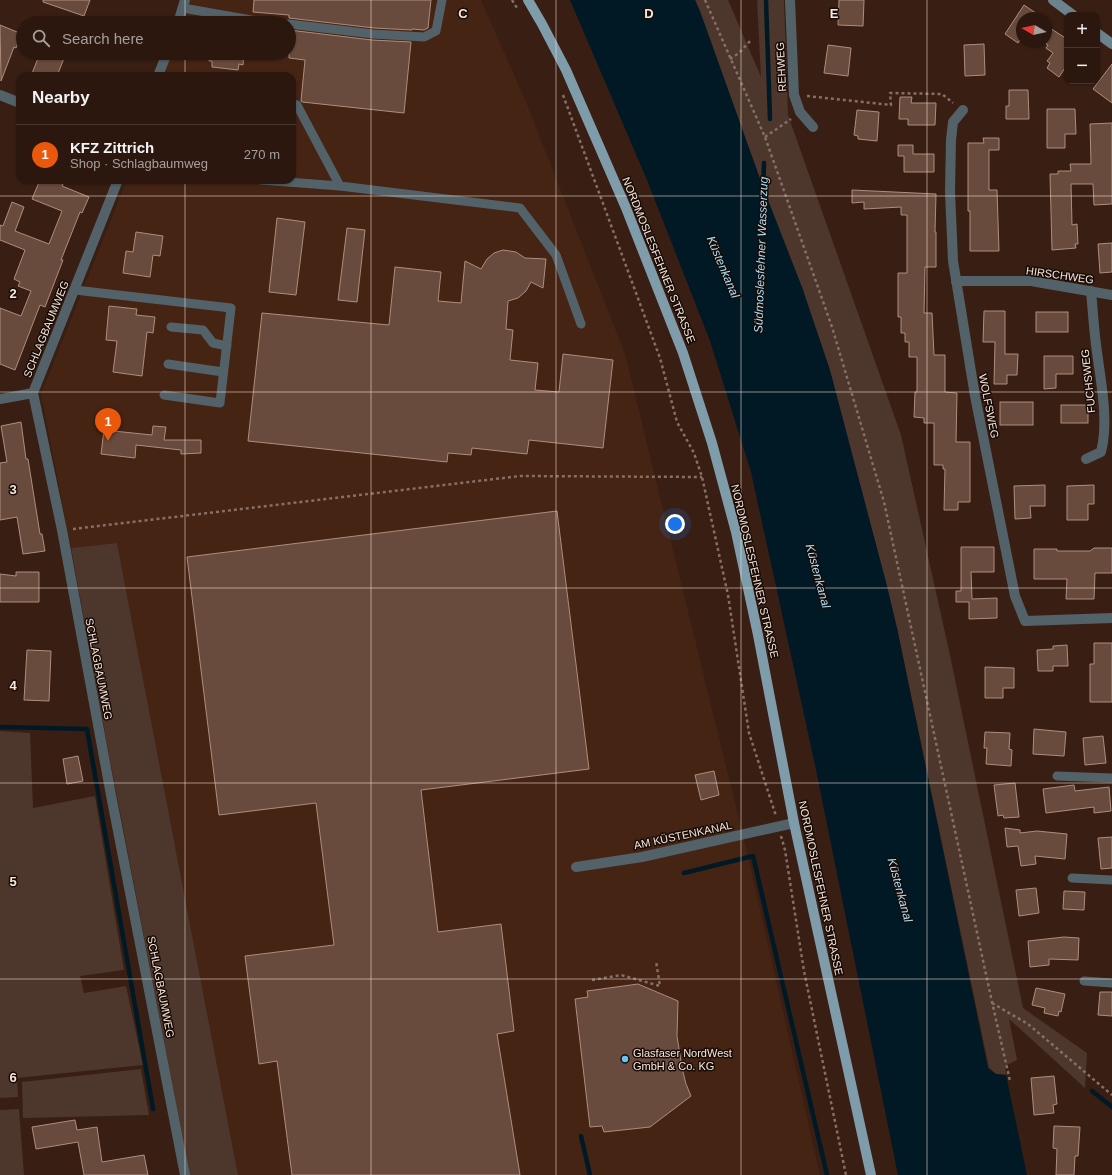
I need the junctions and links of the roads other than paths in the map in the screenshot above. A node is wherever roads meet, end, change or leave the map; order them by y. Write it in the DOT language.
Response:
graph roads {
  1 [pos="442,0"];
  2 [pos="528,0"];
  3 [pos="790,0"];
  4 [pos="1053,0"];
  5 [pos="184,4"];
  6 [pos="1069,12"];
  7 [pos="180,16"];
  8 [pos="234,16"];
  9 [pos="296,25"];
  10 [pos="1100,35"];
  11 [pos="1112,44"];
  12 [pos="164,60"];
  13 [pos="160,72"];
  14 [pos="0,95"];
  15 [pos="16,101"];
  16 [pos="296,105"];
  17 [pos="963,110"];
  18 [pos="813,127"];
  19 [pos="296,183"];
  20 [pos="116,184"];
  21 [pos="340,186"];
  22 [pos="956,281"];
  23 [pos="74,290"];
  24 [pos="1091,291"];
  25 [pos="1112,295"];
  26 [pos="581,324"];
  27 [pos="172,327"];
  28 [pos="227,346"];
  29 [pos="168,364"];
  30 [pos="223,372"];
  31 [pos="33,393"];
  32 [pos="164,395"];
  33 [pos="0,399"];
  34 [pos="1086,459"];
  35 [pos="1112,618"];
  36 [pos="1057,776"];
  37 [pos="1112,778"];
  38 [pos="794,823"];
  39 [pos="576,867"];
  40 [pos="1072,878"];
  41 [pos="1112,880"];
  42 [pos="1084,981"];
  43 [pos="1112,983"];
  44 [pos="185,1175"];
  45 [pos="871,1175"];
  1 -- 9 [label="lane"];
  2 -- 38 [label="main road, NORDMOSLESFEHNER STRASSE"];
  3 -- 18 [label="street, REHWEG"];
  4 -- 6 [label="street"];
  5 -- 7 [label="street"];
  5 -- 8 [label="lane"];
  10 -- 11 [label="street"];
  12 -- 13 [label="street"];
  14 -- 15 [label="street"];
  16 -- 21 [label="lane"];
  17 -- 22 [label="street, WOLFSWEG"];
  19 -- 21 [label="lane"];
  20 -- 23 [label="street, SCHLAGBAUMWEG"];
  21 -- 26 [label="lane"];
  22 -- 24 [label="street, HIRSCHWEG"];
  22 -- 35 [label="street, WOLFSWEG"];
  23 -- 28 [label="lane"];
  23 -- 31 [label="street, SCHLAGBAUMWEG"];
  24 -- 25 [label="street, HIRSCHWEG"];
  24 -- 34 [label="street, FUCHSWEG"];
  27 -- 28 [label="lane"];
  28 -- 30 [label="lane"];
  29 -- 30 [label="lane"];
  30 -- 32 [label="lane"];
  31 -- 33 [label="street"];
  31 -- 44 [label="street, SCHLAGBAUMWEG"];
  36 -- 37 [label="lane"];
  38 -- 39 [label="street, AM KÜSTENKANAL"];
  38 -- 45 [label="main road, NORDMOSLESFEHNER STRASSE"];
  40 -- 41 [label="lane"];
  42 -- 43 [label="lane"];
}
